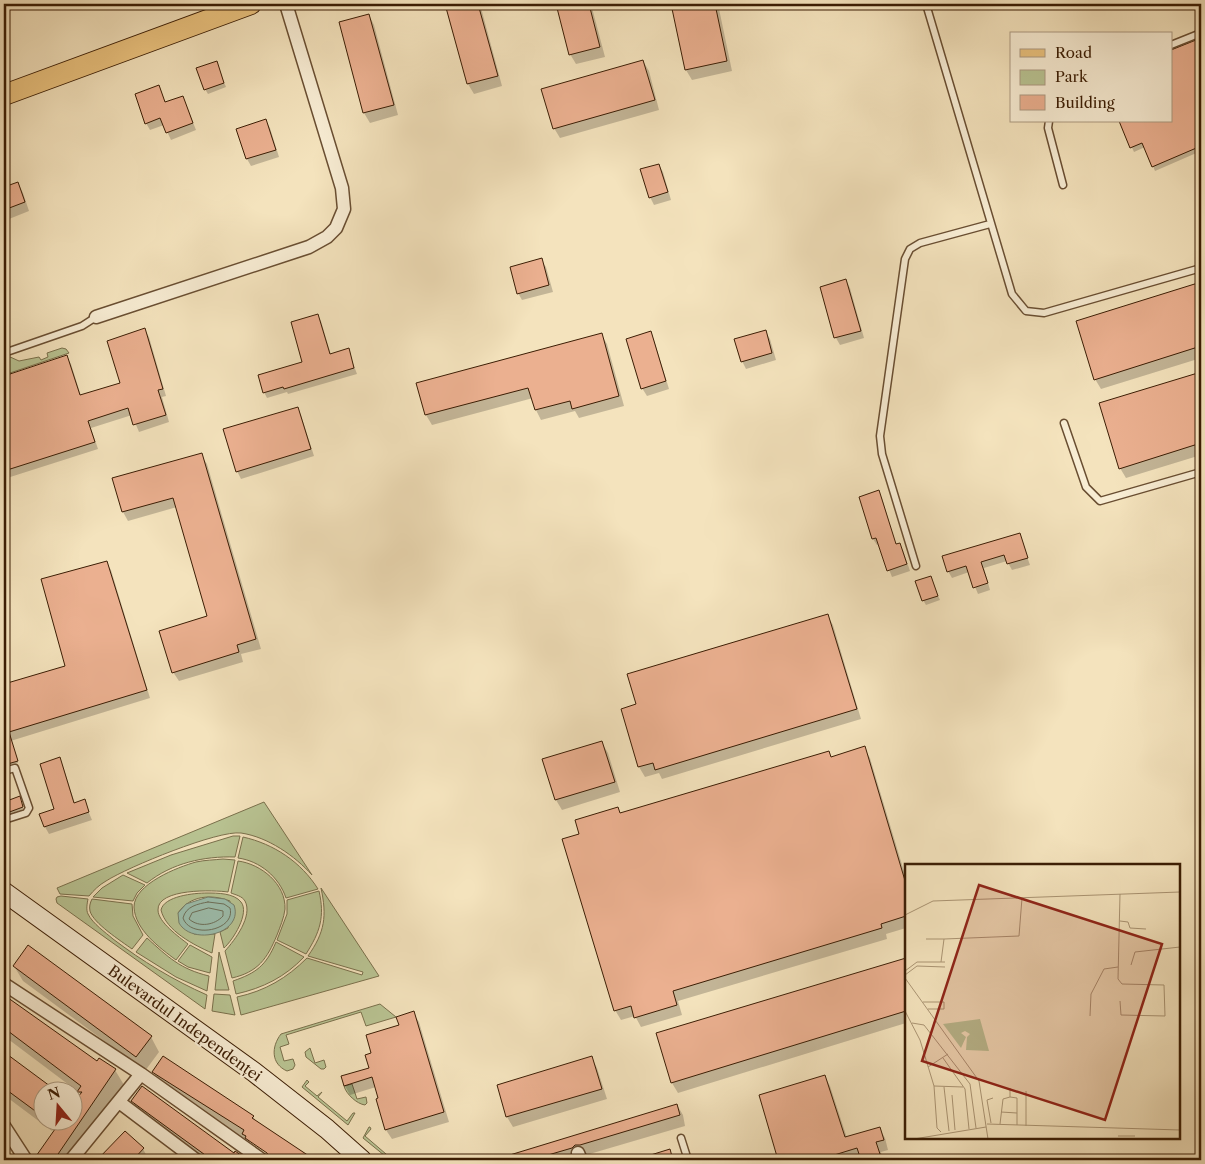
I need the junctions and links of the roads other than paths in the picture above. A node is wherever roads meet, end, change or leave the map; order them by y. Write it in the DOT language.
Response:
graph roads {
  1 [pos="251,4"];
  2 [pos="286,4"];
  3 [pos="926,4"];
  4 [pos="1201,33"];
  5 [pos="1172,45"];
  6 [pos="4,95"];
  7 [pos="1050,122"];
  8 [pos="1063,185"];
  9 [pos="990,224"];
  10 [pos="1201,268"];
  11 [pos="96,317"];
  12 [pos="4,353"];
  13 [pos="1064,423"];
  14 [pos="1201,472"];
  15 [pos="916,566"];
  16 [pos="4,771"];
  17 [pos="4,820"];
  18 [pos="4,892"];
  19 [pos="4,984"];
  20 [pos="141,1074"];
  21 [pos="119,1102"];
  22 [pos="4,1126"];
  23 [pos="681,1138"];
  24 [pos="26,1160"];
  25 [pos="71,1160"];
  26 [pos="196,1160"];
  27 [pos="262,1160"];
  28 [pos="362,1160"];
  29 [pos="688,1160"];
  1 -- 6 [label="main road"];
  2 -- 11 [label="street"];
  3 -- 9 [label="lane"];
  4 -- 5 [label="lane"];
  7 -- 8 [label="lane"];
  9 -- 10 [label="lane"];
  9 -- 15 [label="lane"];
  11 -- 12 [label="lane"];
  13 -- 14 [label="lane"];
  16 -- 17 [label="lane"];
  18 -- 28 [label="main road, Bulevardul Independenței"];
  19 -- 20 [label="street"];
  20 -- 21 [label="street"];
  20 -- 27 [label="street"];
  21 -- 25 [label="street"];
  21 -- 26 [label="street"];
  22 -- 24 [label="street"];
  23 -- 29 [label="lane"];
}
